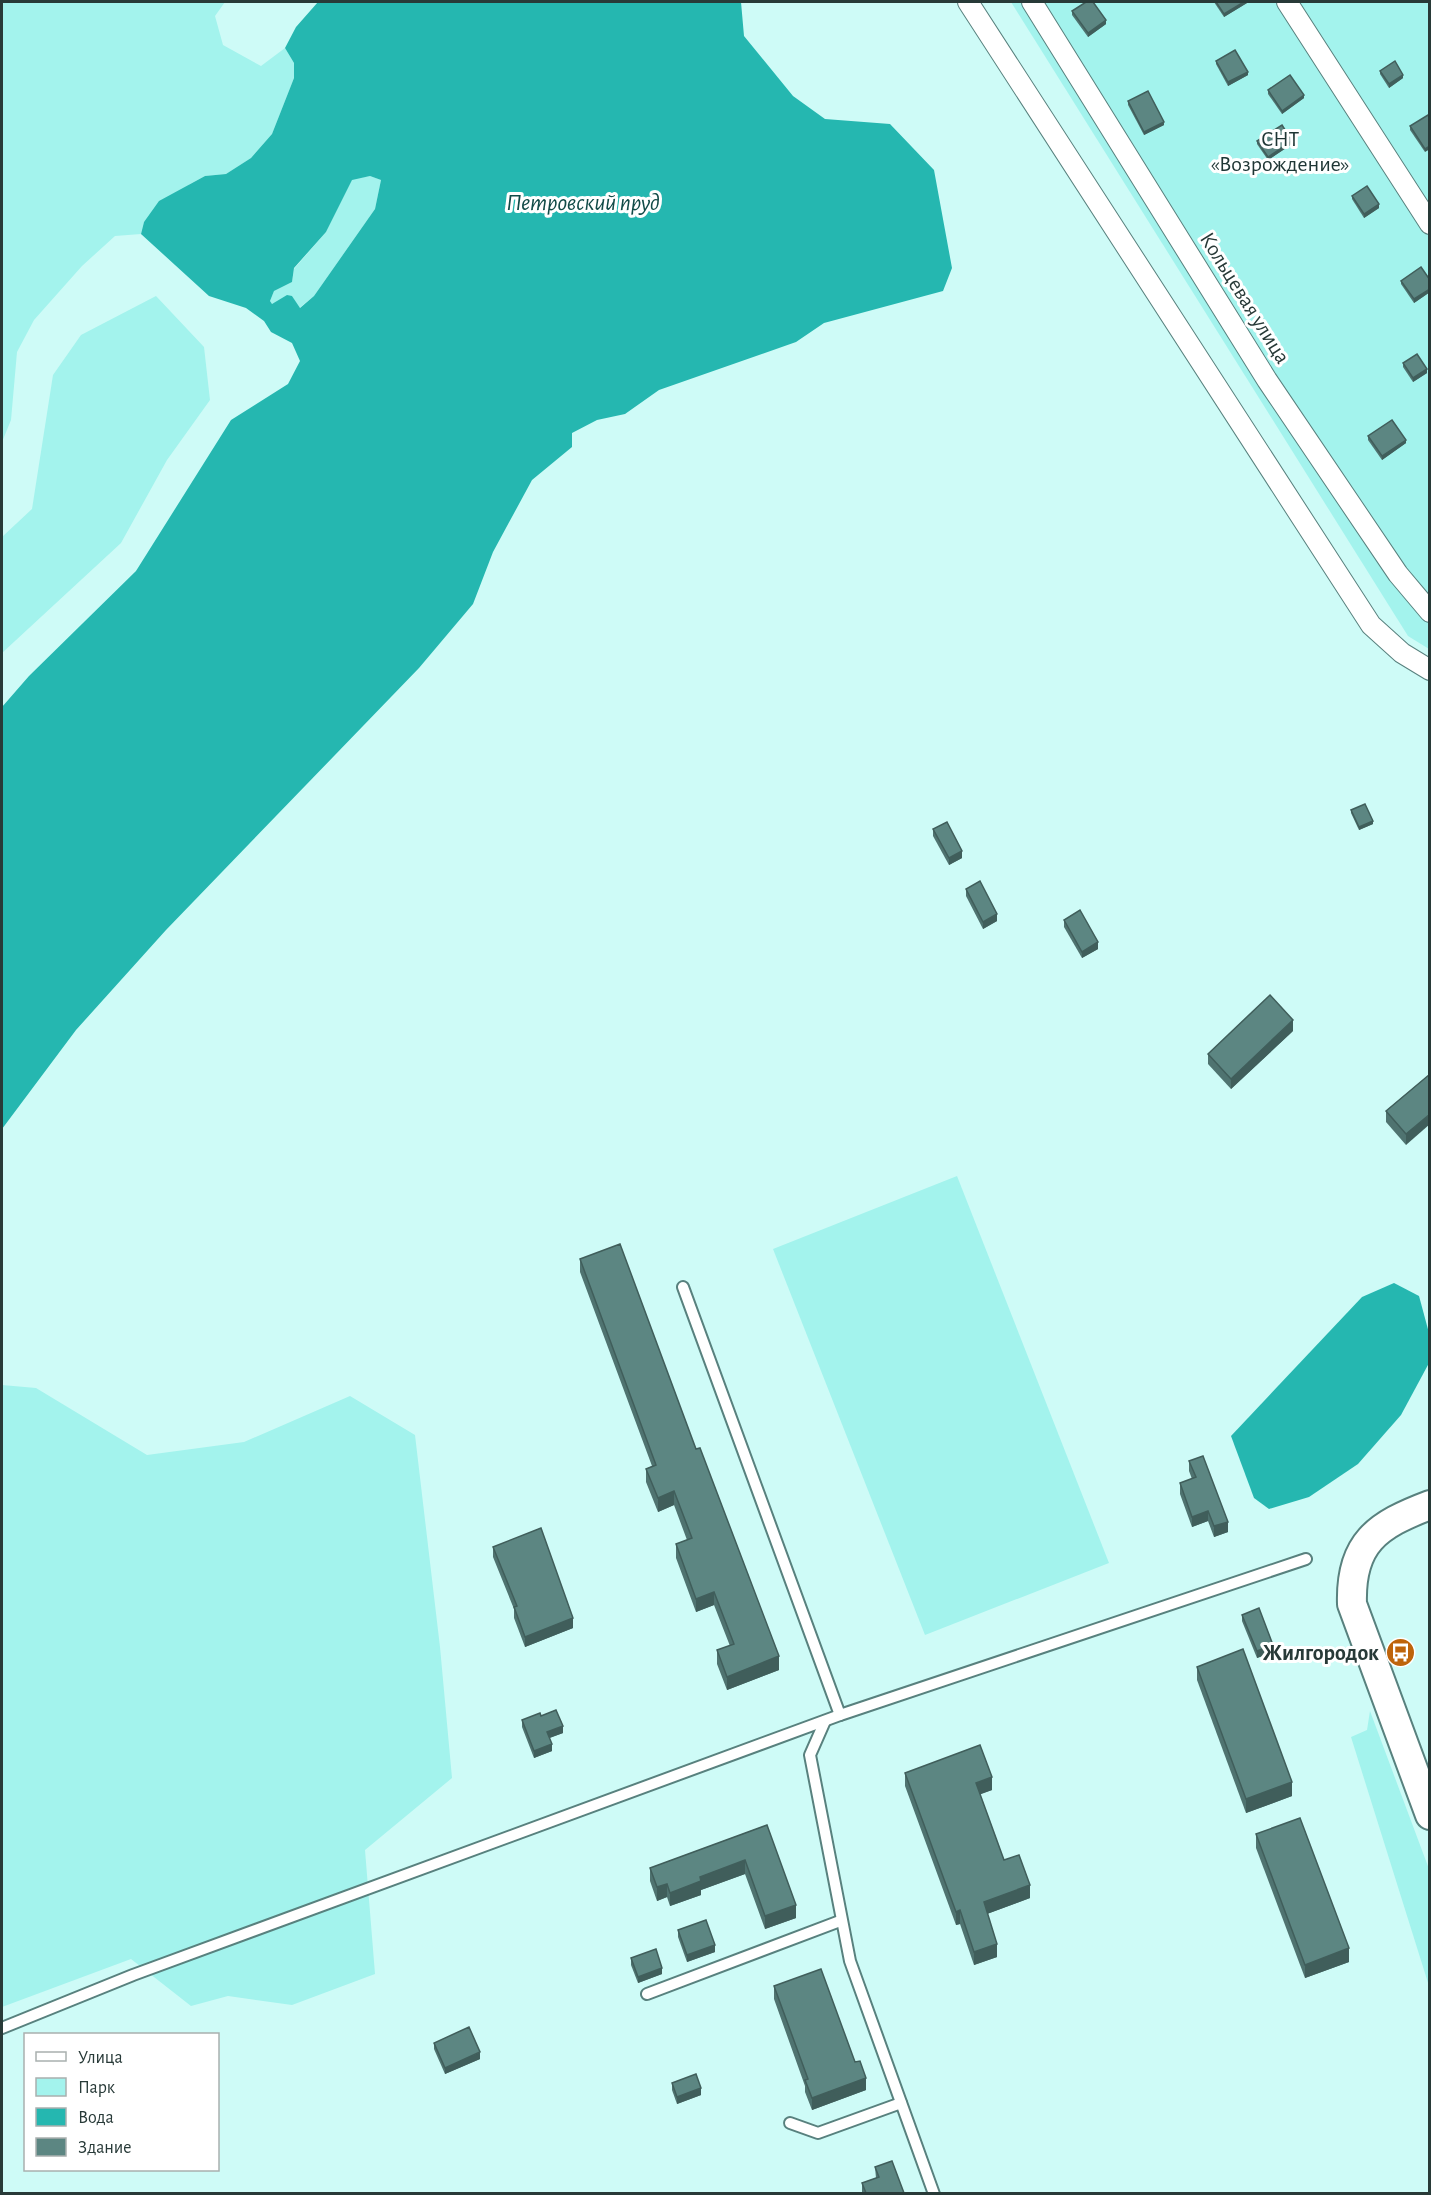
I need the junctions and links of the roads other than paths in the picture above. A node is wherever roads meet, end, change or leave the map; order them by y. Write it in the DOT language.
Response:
graph roads {
  1 [pos="968,2"];
  2 [pos="1032,2"];
  3 [pos="1287,2"];
  4 [pos="1430,224"];
  5 [pos="1430,612"];
  6 [pos="1430,670"];
  7 [pos="683,1287"];
  8 [pos="1430,1505"];
  9 [pos="1306,1559"];
  10 [pos="840,1715"];
  11 [pos="825,1721"];
  12 [pos="1430,1815"];
  13 [pos="840,1921"];
  14 [pos="647,1994"];
  15 [pos="2,2028"];
  16 [pos="901,2103"];
  17 [pos="790,2123"];
  18 [pos="934,2193"];
  1 -- 6 [label="street"];
  2 -- 5 [label="street, Кольцевая улица"];
  3 -- 4 [label="street"];
  7 -- 10 [label="lane"];
  8 -- 12 [label="street"];
  9 -- 10 [label="lane"];
  10 -- 11 [label="lane"];
  11 -- 13 [label="lane"];
  11 -- 15 [label="lane"];
  13 -- 14 [label="lane"];
  13 -- 16 [label="lane"];
  16 -- 17 [label="lane"];
  16 -- 18 [label="lane"];
}
